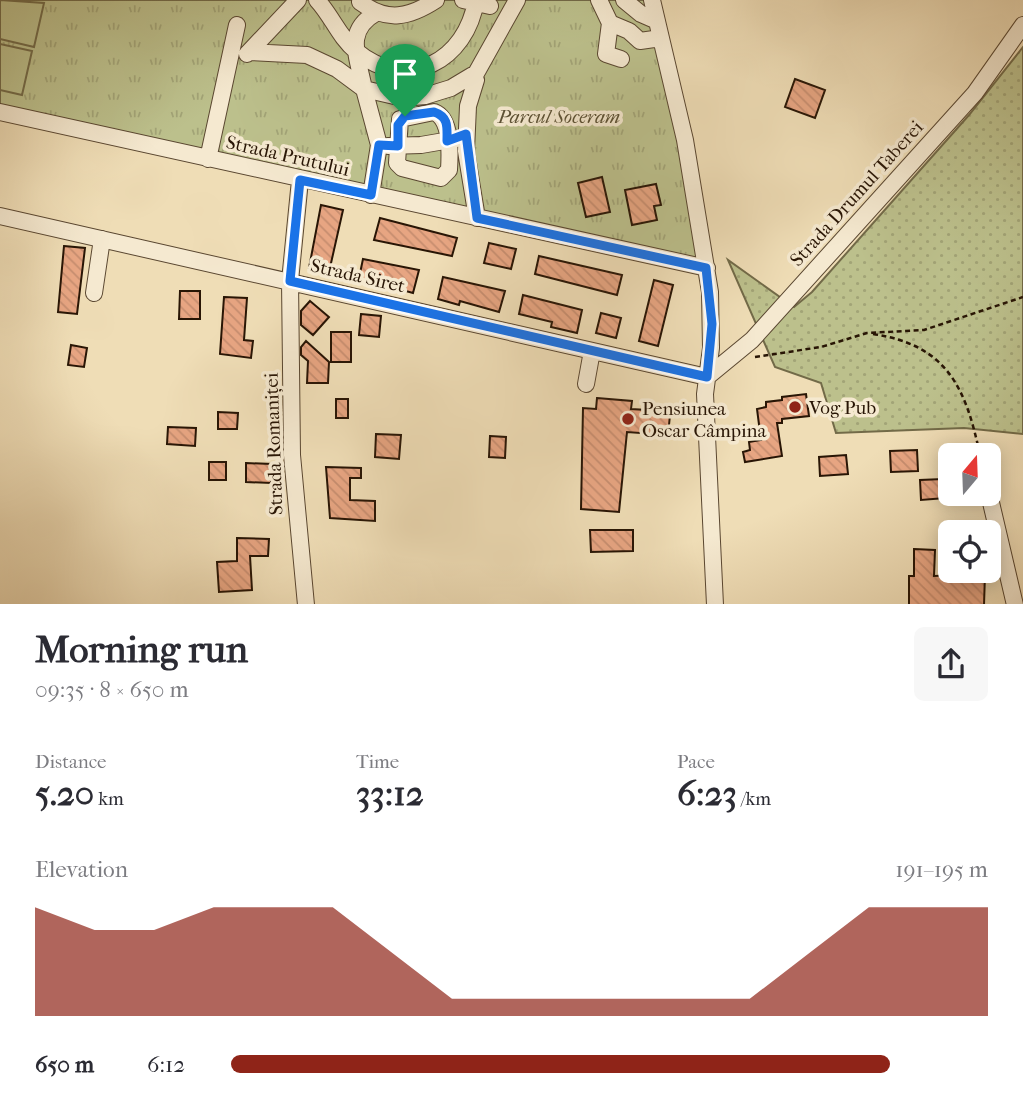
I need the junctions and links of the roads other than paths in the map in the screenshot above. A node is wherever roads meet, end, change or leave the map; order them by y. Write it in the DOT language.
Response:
graph roads {
  1 [pos="298,0"];
  2 [pos="317,0"];
  3 [pos="436,0"];
  4 [pos="517,0"];
  5 [pos="599,0"];
  6 [pos="624,0"];
  7 [pos="652,0"];
  8 [pos="360,2"];
  9 [pos="478,2"];
  10 [pos="376,13"];
  11 [pos="506,17"];
  12 [pos="657,21"];
  13 [pos="610,23"];
  14 [pos="1023,24"];
  15 [pos="237,25"];
  16 [pos="661,38"];
  17 [pos="250,52"];
  18 [pos="357,52"];
  19 [pos="231,55"];
  20 [pos="621,59"];
  21 [pos="474,77"];
  22 [pos="364,89"];
  23 [pos="0,112"];
  24 [pos="466,134"];
  25 [pos="447,141"];
  26 [pos="379,145"];
  27 [pos="398,146"];
  28 [pos="208,159"];
  29 [pos="300,180"];
  30 [pos="371,195"];
  31 [pos="0,216"];
  32 [pos="477,218"];
  33 [pos="102,239"];
  34 [pos="706,268"];
  35 [pos="290,281"];
  36 [pos="94,293"];
  37 [pos="592,351"];
  38 [pos="707,377"];
  39 [pos="586,384"];
  40 [pos="992,506"];
  41 [pos="306,604"];
  42 [pos="715,604"];
  43 [pos="1015,604"];
  1 -- 17 [label="street"];
  2 -- 18 [label="street"];
  3 -- 10 [label="street"];
  4 -- 11 [label="street"];
  5 -- 13 [label="street"];
  6 -- 12 [label="street"];
  7 -- 12 [label="street"];
  8 -- 10 [label="street"];
  9 -- 11 [label="street"];
  9 -- 18 [label="street"];
  10 -- 18 [label="street"];
  11 -- 21 [label="street"];
  12 -- 16 [label="street"];
  13 -- 16 [label="street"];
  13 -- 20 [label="street"];
  14 -- 38 [label="street, Strada Drumul Taberei"];
  15 -- 19 [label="street"];
  16 -- 34 [label="street"];
  17 -- 19 [label="street"];
  17 -- 22 [label="street"];
  18 -- 22 [label="street"];
  19 -- 28 [label="street"];
  21 -- 22 [label="street"];
  21 -- 24 [label="street"];
  22 -- 26 [label="street"];
  23 -- 28 [label="street, Strada Prutului"];
  24 -- 25 [label="street"];
  24 -- 32 [label="street"];
  25 -- 27 [label="street"];
  25 -- 27 [label="street"];
  25 -- 27 [label="street"];
  26 -- 27 [label="street"];
  26 -- 30 [label="street"];
  28 -- 29 [label="street, Strada Prutului"];
  29 -- 30 [label="street, Strada Prutului"];
  29 -- 35 [label="street, Strada Romaniței"];
  30 -- 32 [label="street, Strada Prutului"];
  31 -- 33 [label="street, Strada Siret"];
  32 -- 34 [label="street, Strada Prutului"];
  33 -- 35 [label="street, Strada Siret"];
  33 -- 36 [label="street"];
  34 -- 38 [label="street"];
  35 -- 37 [label="street, Strada Siret"];
  35 -- 41 [label="street, Strada Romaniței"];
  37 -- 38 [label="street, Strada Siret"];
  37 -- 39 [label="street"];
  38 -- 42 [label="street"];
  40 -- 43 [label="street"];
}
